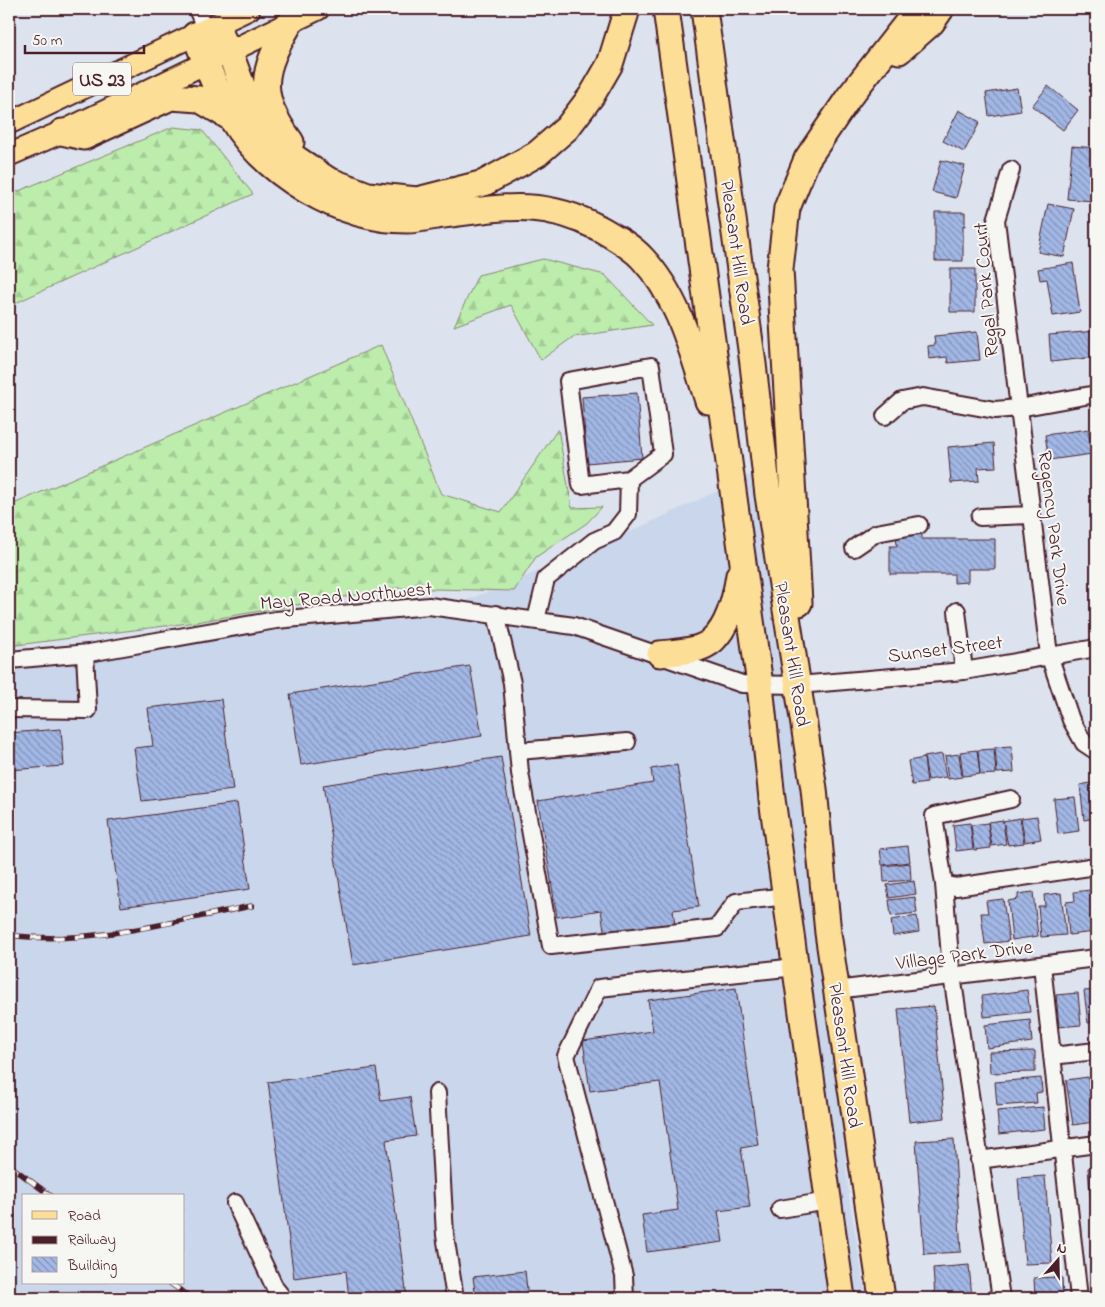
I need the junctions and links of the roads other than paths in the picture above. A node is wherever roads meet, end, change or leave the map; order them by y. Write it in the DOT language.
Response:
graph roads {
  1 [pos="197,9"];
  2 [pos="249,9"];
  3 [pos="318,9"];
  4 [pos="627,9"];
  5 [pos="666,9"];
  6 [pos="704,9"];
  7 [pos="918,9"];
  8 [pos="941,9"];
  9 [pos="290,23"];
  10 [pos="206,30"];
  11 [pos="230,53"];
  12 [pos="206,64"];
  13 [pos="849,97"];
  14 [pos="231,118"];
  15 [pos="9,123"];
  16 [pos="62,132"];
  17 [pos="9,155"];
  18 [pos="1011,170"];
  19 [pos="484,182"];
  20 [pos="1096,394"];
  21 [pos="1019,408"];
  22 [pos="885,416"];
  23 [pos="728,460"];
  24 [pos="629,479"];
  25 [pos="1032,515"];
  26 [pos="980,517"];
  27 [pos="919,525"];
  28 [pos="854,548"];
  29 [pos="742,557"];
  30 [pos="957,612"];
  31 [pos="496,614"];
  32 [pos="536,620"];
  33 [pos="1096,648"];
  34 [pos="86,654"];
  35 [pos="660,654"];
  36 [pos="1049,654"];
  37 [pos="9,660"];
  38 [pos="964,671"];
  39 [pos="760,684"];
  40 [pos="798,685"];
  41 [pos="9,708"];
  42 [pos="627,742"];
  43 [pos="518,751"];
  44 [pos="1096,751"];
  45 [pos="1011,799"];
  46 [pos="1096,866"];
  47 [pos="944,884"];
  48 [pos="786,896"];
  49 [pos="1096,958"];
  50 [pos="1042,965"];
  51 [pos="796,967"];
  52 [pos="952,976"];
  53 [pos="836,990"];
  54 [pos="1096,1051"];
  55 [pos="1052,1056"];
  56 [pos="437,1093"];
  57 [pos="1096,1144"];
  58 [pos="1061,1148"];
  59 [pos="979,1160"];
  60 [pos="828,1201"];
  61 [pos="236,1203"];
  62 [pos="780,1209"];
  63 [pos="283,1298"];
  64 [pos="455,1298"];
  65 [pos="625,1298"];
  66 [pos="842,1298"];
  67 [pos="882,1298"];
  68 [pos="1001,1298"];
  69 [pos="1080,1298"];
  1 -- 10 [label="street"];
  2 -- 10 [label="main road, US 23"];
  3 -- 9 [label="main road, US 23"];
  4 -- 19 [label="highway"];
  5 -- 23 [label="highway, Pleasant Hill Road"];
  6 -- 40 [label="highway, Pleasant Hill Road"];
  7 -- 13 [label="highway"];
  8 -- 13 [label="highway"];
  9 -- 11 [label="main road, US 23"];
  9 -- 19 [label="highway"];
  10 -- 11 [label="highway"];
  10 -- 12 [label="highway"];
  10 -- 15 [label="main road, US 23"];
  11 -- 12 [label="main road, US 23"];
  11 -- 19 [label="highway"];
  12 -- 14 [label="highway"];
  12 -- 16 [label="main road, US 23"];
  13 -- 40 [label="highway"];
  14 -- 16 [label="highway"];
  14 -- 23 [label="highway"];
  16 -- 17 [label="main road, US 23"];
  18 -- 21 [label="street, Regal Park Court"];
  20 -- 21 [label="street"];
  21 -- 22 [label="street"];
  21 -- 25 [label="street, Regency Park Drive"];
  23 -- 29 [label="highway, Pleasant Hill Road"];
  24 -- 24 [label="street"];
  24 -- 32 [label="street"];
  25 -- 26 [label="street"];
  25 -- 36 [label="street, Regency Park Drive"];
  27 -- 28 [label="street"];
  29 -- 35 [label="highway"];
  29 -- 39 [label="highway, Pleasant Hill Road"];
  30 -- 38 [label="street"];
  31 -- 32 [label="street, May Road Northwest"];
  31 -- 34 [label="street, May Road Northwest"];
  31 -- 43 [label="street"];
  32 -- 35 [label="street, May Road Northwest"];
  33 -- 36 [label="street, Sunset Street"];
  34 -- 37 [label="street, May Road Northwest"];
  34 -- 41 [label="street"];
  35 -- 39 [label="street, May Road Northwest"];
  36 -- 38 [label="street, Sunset Street"];
  36 -- 44 [label="street, Regency Park Drive"];
  38 -- 40 [label="street, Sunset Street"];
  39 -- 40 [label="street, May Road Northwest"];
  39 -- 48 [label="highway, Pleasant Hill Road"];
  40 -- 53 [label="highway, Pleasant Hill Road"];
  42 -- 43 [label="street"];
  43 -- 48 [label="street"];
  45 -- 47 [label="street"];
  46 -- 47 [label="street"];
  47 -- 52 [label="street"];
  48 -- 51 [label="highway, Pleasant Hill Road"];
  49 -- 50 [label="street, Village Park Drive"];
  50 -- 52 [label="street, Village Park Drive"];
  50 -- 55 [label="street"];
  51 -- 60 [label="highway, Pleasant Hill Road"];
  51 -- 65 [label="street"];
  52 -- 53 [label="street, Village Park Drive"];
  52 -- 59 [label="street"];
  53 -- 67 [label="highway, Pleasant Hill Road"];
  54 -- 55 [label="street"];
  55 -- 58 [label="street"];
  56 -- 64 [label="street"];
  57 -- 58 [label="street"];
  58 -- 59 [label="street"];
  58 -- 69 [label="street"];
  59 -- 68 [label="street"];
  60 -- 62 [label="street"];
  60 -- 66 [label="highway, Pleasant Hill Road"];
  61 -- 63 [label="street"];
}
